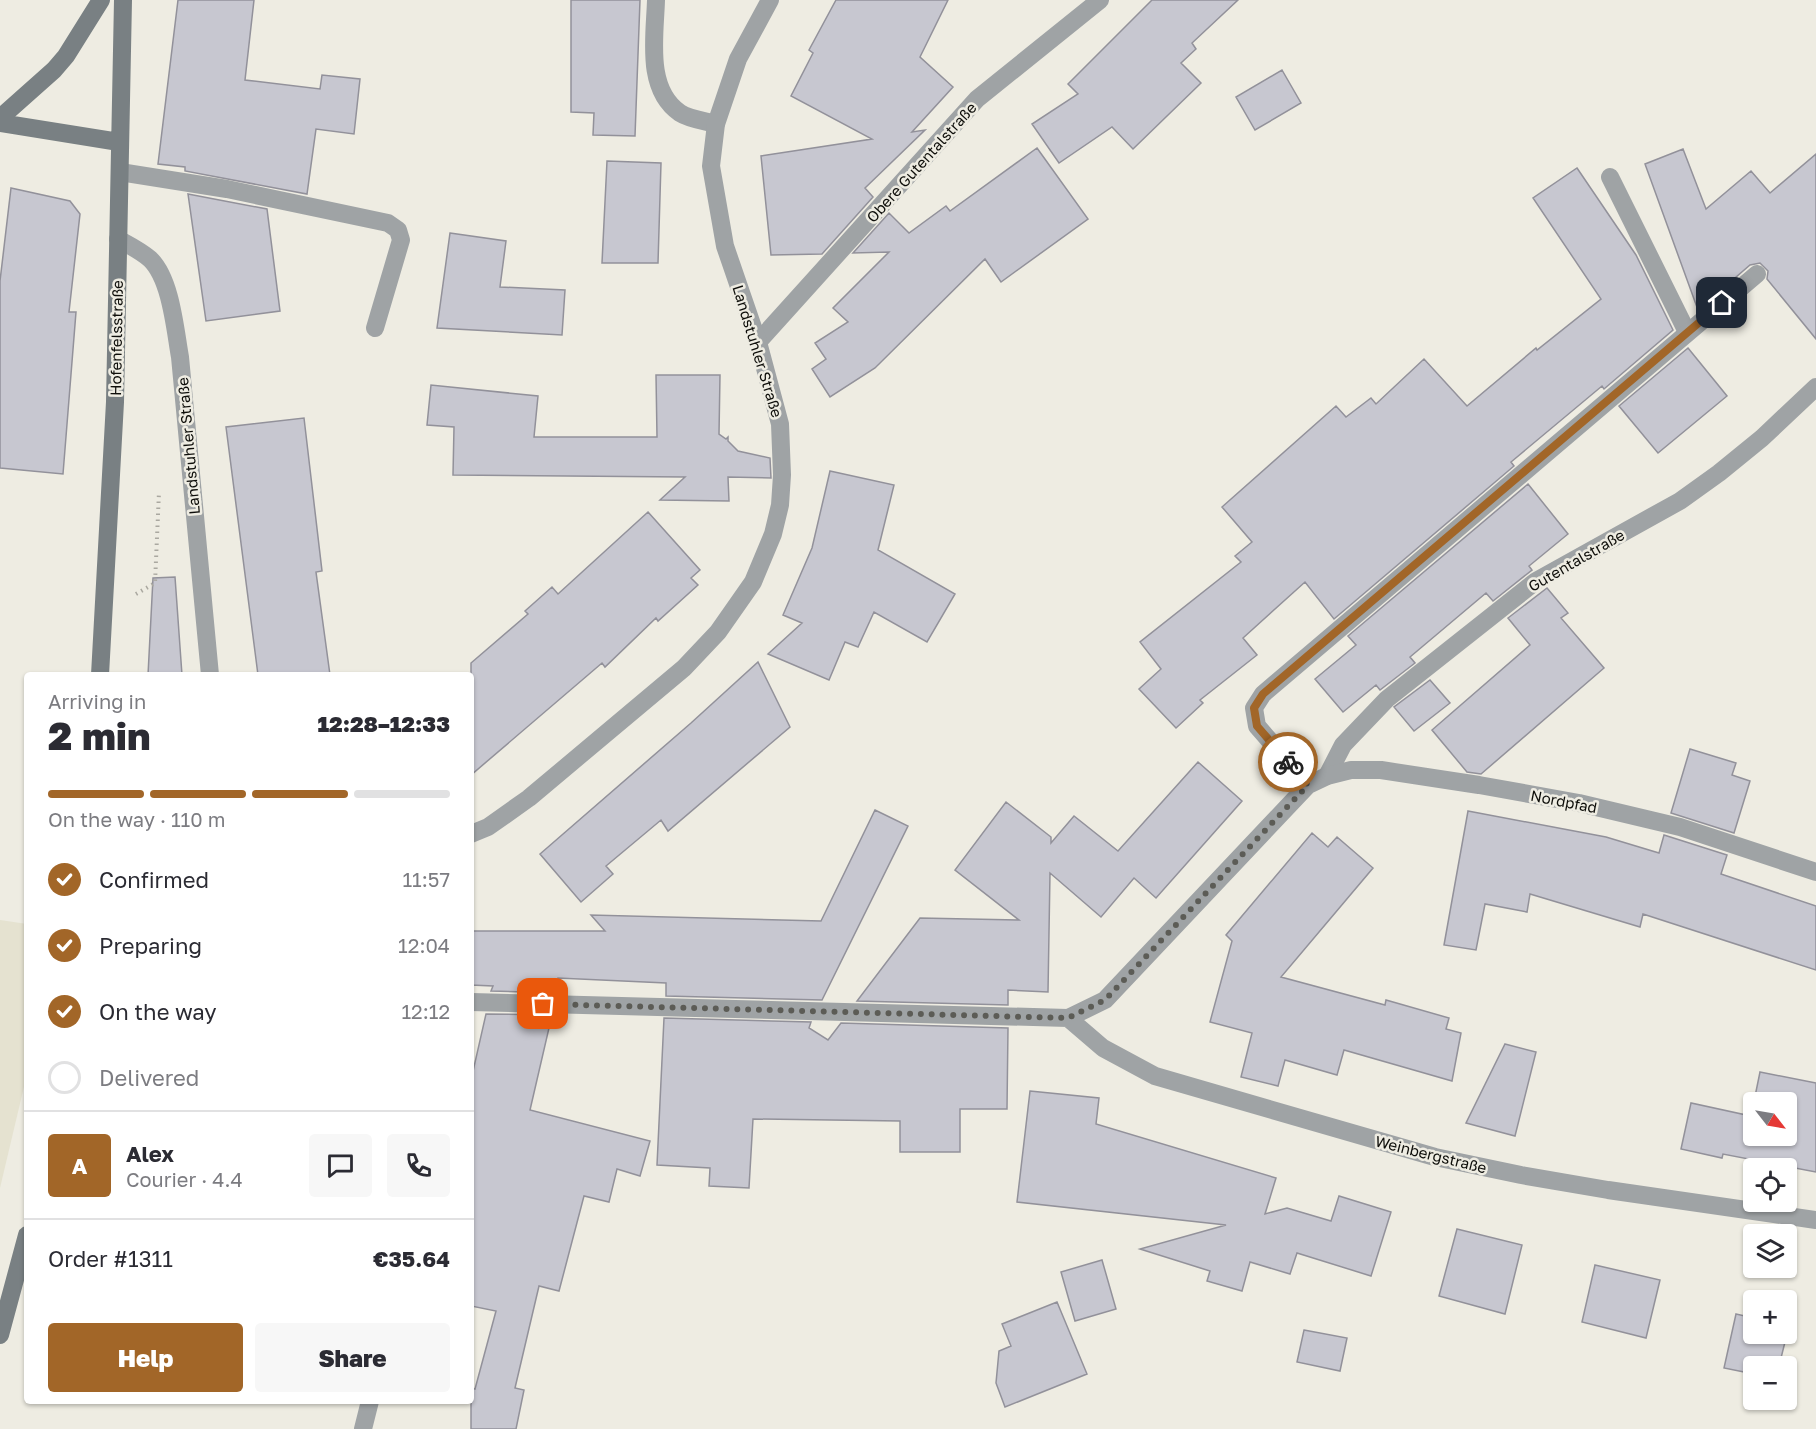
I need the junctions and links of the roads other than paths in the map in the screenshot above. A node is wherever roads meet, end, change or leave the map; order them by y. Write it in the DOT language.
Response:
graph roads {
  1 [pos="100,0"];
  2 [pos="123,0"];
  3 [pos="656,0"];
  4 [pos="770,0"];
  5 [pos="1100,0"];
  6 [pos="0,117"];
  7 [pos="0,123"];
  8 [pos="716,124"];
  9 [pos="119,142"];
  10 [pos="120,172"];
  11 [pos="1610,177"];
  12 [pos="118,239"];
  13 [pos="1757,274"];
  14 [pos="375,328"];
  15 [pos="1687,332"];
  16 [pos="758,342"];
  17 [pos="1816,387"];
  18 [pos="100,672"];
  19 [pos="210,672"];
  20 [pos="1327,776"];
  21 [pos="1308,785"];
  22 [pos="474,832"];
  23 [pos="1816,872"];
  24 [pos="474,1002"];
  25 [pos="1068,1018"];
  26 [pos="1816,1220"];
  27 [pos="24,1246"];
  28 [pos="0,1335"];
  29 [pos="368,1404"];
  30 [pos="363,1429"];
  1 -- 6 [label="main road"];
  2 -- 9 [label="main road, Hofenfelsstraße"];
  3 -- 8 [label="street"];
  4 -- 8 [label="street, Landstuhler Straße"];
  5 -- 16 [label="street, Obere Gutentalstraße"];
  7 -- 9 [label="main road"];
  8 -- 16 [label="street, Landstuhler Straße"];
  9 -- 10 [label="main road, Hofenfelsstraße"];
  10 -- 12 [label="main road, Hofenfelsstraße"];
  10 -- 14 [label="street"];
  11 -- 15 [label="street"];
  12 -- 18 [label="main road, Hofenfelsstraße"];
  12 -- 19 [label="street, Landstuhler Straße"];
  13 -- 15 [label="street"];
  15 -- 21 [label="street"];
  16 -- 22 [label="street, Landstuhler Straße"];
  17 -- 20 [label="street, Gutentalstraße"];
  20 -- 21 [label="street, Nordpfad"];
  20 -- 23 [label="street, Nordpfad"];
  21 -- 25 [label="street"];
  24 -- 25 [label="street"];
  25 -- 26 [label="street, Weinbergstraße"];
  27 -- 28 [label="main road"];
  29 -- 30 [label="street"];
}
